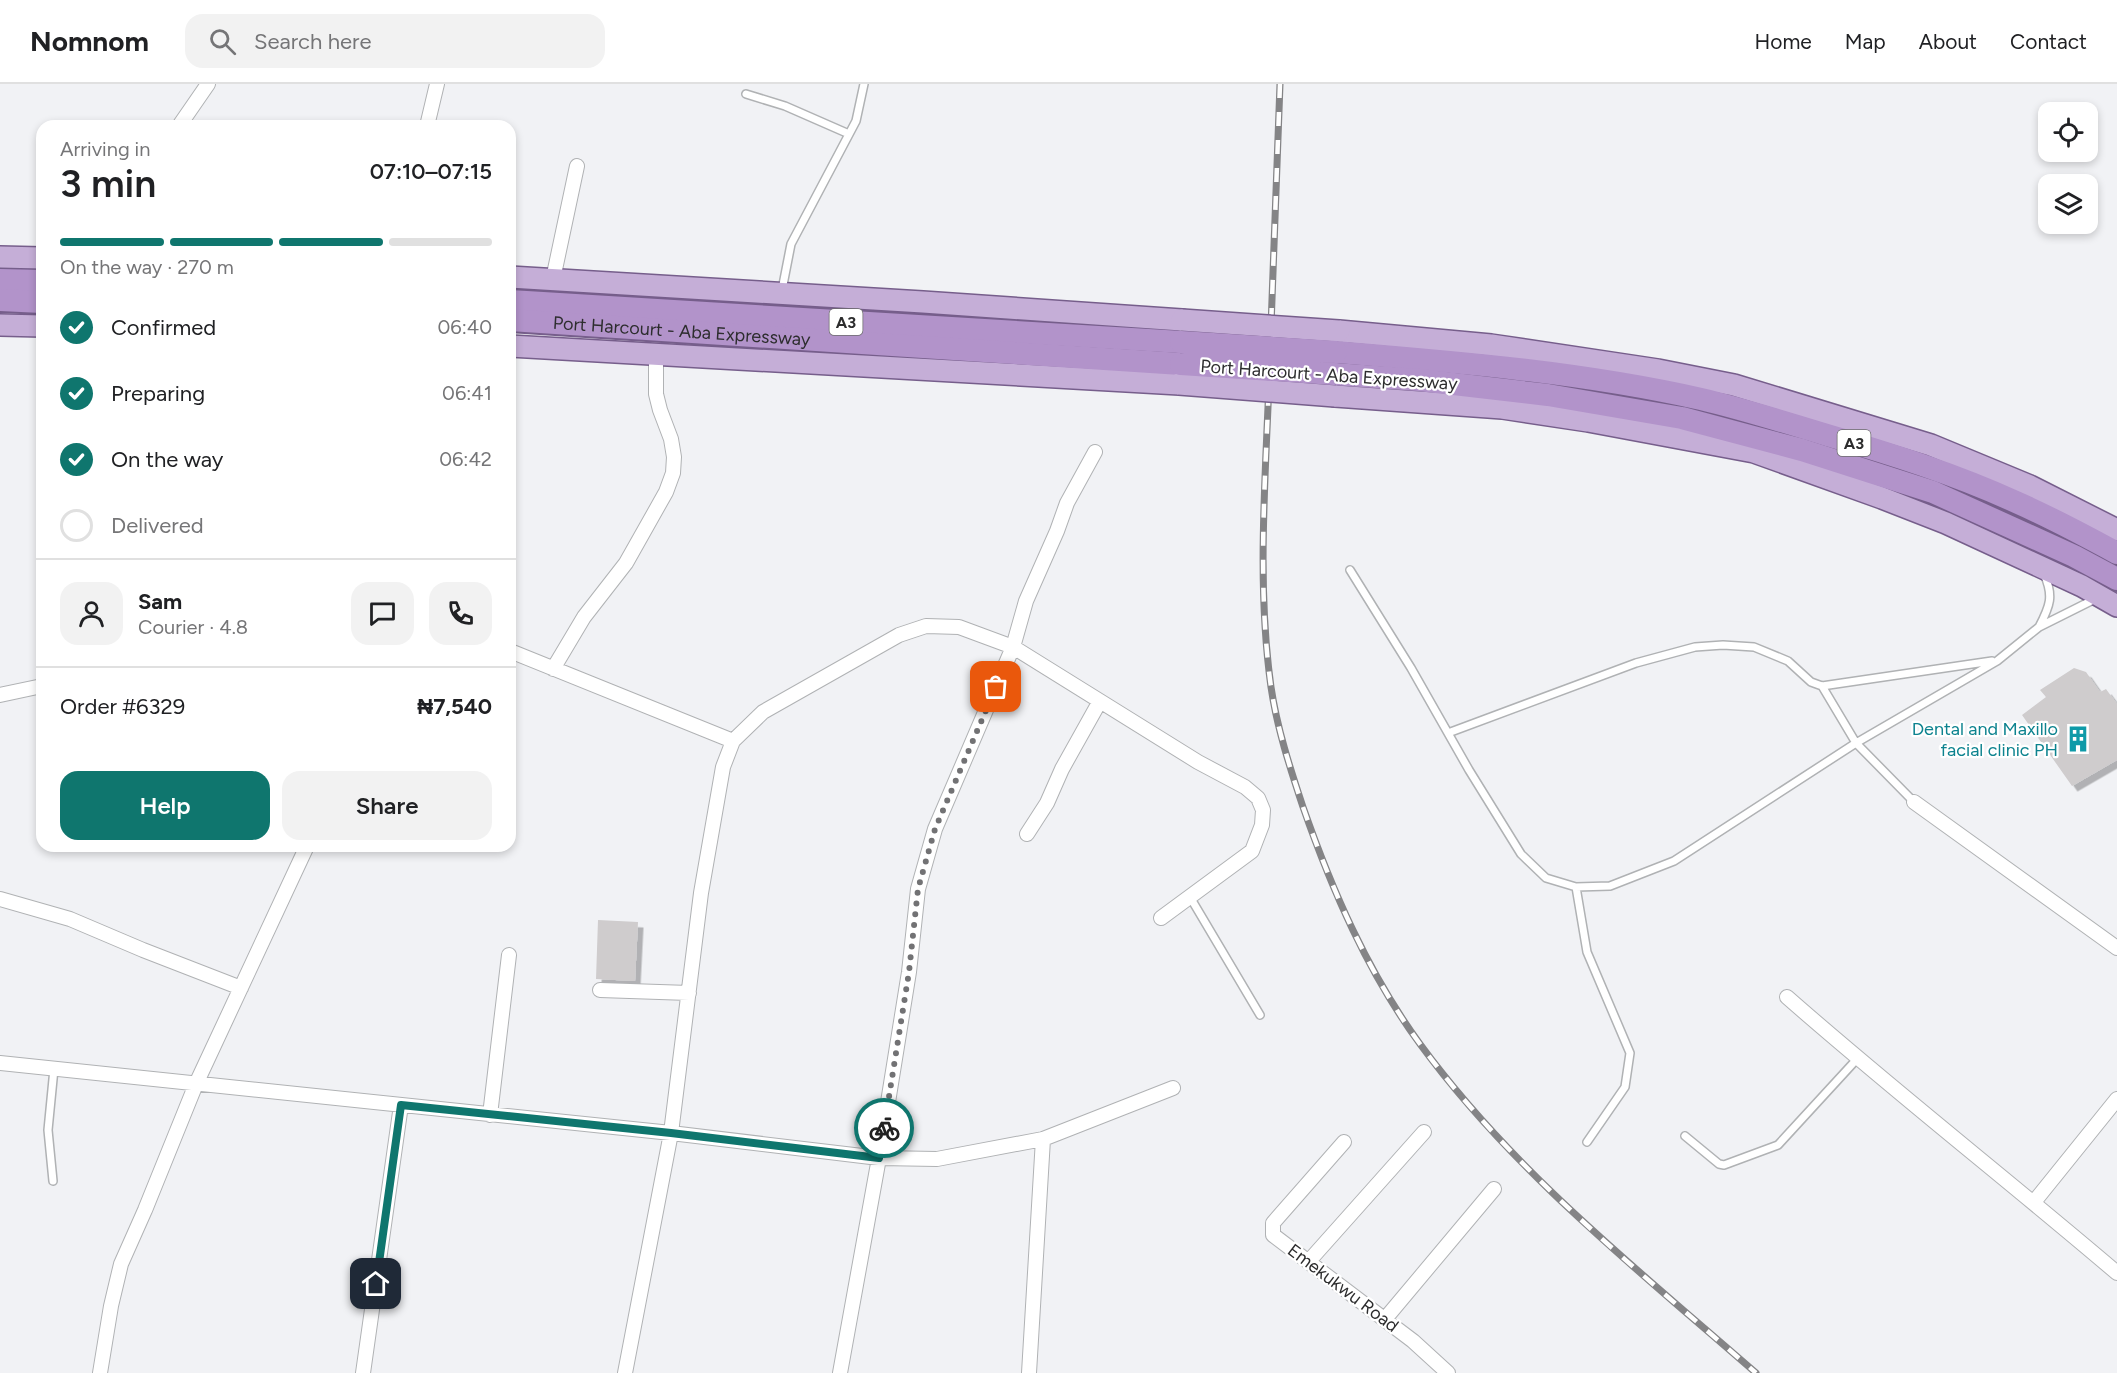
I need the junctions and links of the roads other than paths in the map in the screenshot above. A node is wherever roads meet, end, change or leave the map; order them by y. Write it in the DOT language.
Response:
graph roads {
  1 [pos="208,84"];
  2 [pos="437,84"];
  3 [pos="864,84"];
  4 [pos="746,94"];
  5 [pos="183,120"];
  6 [pos="428,120"];
  7 [pos="849,135"];
  8 [pos="577,166"];
  9 [pos="0,257"];
  10 [pos="36,258"];
  11 [pos="516,277"];
  12 [pos="553,279"];
  13 [pos="0,280"];
  14 [pos="36,281"];
  15 [pos="781,293"];
  16 [pos="0,300"];
  17 [pos="36,302"];
  18 [pos="516,302"];
  19 [pos="516,320"];
  20 [pos="0,325"];
  21 [pos="36,326"];
  22 [pos="1182,331"];
  23 [pos="1337,341"];
  24 [pos="516,346"];
  25 [pos="656,356"];
  26 [pos="1180,374"];
  27 [pos="1334,385"];
  28 [pos="1095,452"];
  29 [pos="2117,530"];
  30 [pos="2117,553"];
  31 [pos="2041,567"];
  32 [pos="1350,570"];
  33 [pos="2117,579"];
  34 [pos="2109,601"];
  35 [pos="2039,627"];
  36 [pos="1013,646"];
  37 [pos="516,654"];
  38 [pos="1997,661"];
  39 [pos="553,669"];
  40 [pos="1822,686"];
  41 [pos="36,687"];
  42 [pos="0,694"];
  43 [pos="1100,701"];
  44 [pos="1448,733"];
  45 [pos="733,741"];
  46 [pos="1856,743"];
  47 [pos="1914,802"];
  48 [pos="1027,834"];
  49 [pos="304,852"];
  50 [pos="1576,887"];
  51 [pos="1190,897"];
  52 [pos="0,899"];
  53 [pos="1161,918"];
  54 [pos="2117,948"];
  55 [pos="508,955"];
  56 [pos="241,988"];
  57 [pos="600,990"];
  58 [pos="689,993"];
  59 [pos="1787,997"];
  60 [pos="1260,1015"];
  61 [pos="1857,1059"];
  62 [pos="0,1064"];
  63 [pos="54,1069"];
  64 [pos="196,1083"];
  65 [pos="1173,1088"];
  66 [pos="2117,1099"];
  67 [pos="401,1105"];
  68 [pos="490,1114"];
  69 [pos="1424,1132"];
  70 [pos="671,1133"];
  71 [pos="1685,1136"];
  72 [pos="1043,1139"];
  73 [pos="1344,1142"];
  74 [pos="1587,1142"];
  75 [pos="879,1158"];
  76 [pos="53,1181"];
  77 [pos="1494,1189"];
  78 [pos="2034,1202"];
  79 [pos="1309,1261"];
  80 [pos="2117,1273"];
  81 [pos="1385,1319"];
  82 [pos="100,1373"];
  83 [pos="363,1373"];
  84 [pos="625,1373"];
  85 [pos="840,1373"];
  86 [pos="1029,1373"];
  87 [pos="1448,1373"];
  1 -- 5 [label="street"];
  2 -- 6 [label="street"];
  3 -- 7 [label="lane"];
  4 -- 7 [label="lane"];
  7 -- 15 [label="lane"];
  8 -- 12 [label="street"];
  9 -- 10 [label="main road"];
  11 -- 12 [label="main road"];
  12 -- 15 [label="main road"];
  13 -- 14 [label="highway"];
  15 -- 22 [label="main road"];
  16 -- 17 [label="highway"];
  18 -- 22 [label="highway, Port Harcourt - Aba Expressway / A3"];
  19 -- 26 [label="highway, Port Harcourt - Aba Expressway / A3"];
  20 -- 21 [label="main road"];
  22 -- 23 [label="highway, Port Harcourt - Aba Expressway / A3, bridge"];
  23 -- 29 [label="main road"];
  23 -- 30 [label="highway, Port Harcourt - Aba Expressway / A3"];
  24 -- 25 [label="main road"];
  25 -- 26 [label="main road"];
  25 -- 39 [label="street"];
  26 -- 27 [label="highway, Port Harcourt - Aba Expressway / A3, bridge"];
  27 -- 31 [label="main road"];
  27 -- 33 [label="highway, Port Harcourt - Aba Expressway / A3"];
  28 -- 36 [label="street"];
  31 -- 34 [label="main road"];
  31 -- 35 [label="lane"];
  32 -- 44 [label="lane"];
  34 -- 35 [label="lane"];
  35 -- 38 [label="lane"];
  36 -- 43 [label="street"];
  36 -- 45 [label="street"];
  36 -- 75 [label="street"];
  37 -- 39 [label="street"];
  38 -- 40 [label="lane"];
  38 -- 46 [label="lane"];
  39 -- 45 [label="street"];
  40 -- 44 [label="lane"];
  40 -- 46 [label="lane"];
  41 -- 42 [label="street"];
  43 -- 48 [label="street"];
  43 -- 51 [label="street"];
  44 -- 50 [label="lane"];
  45 -- 58 [label="street"];
  46 -- 47 [label="lane"];
  46 -- 50 [label="lane"];
  47 -- 54 [label="street"];
  49 -- 56 [label="street"];
  50 -- 74 [label="lane"];
  51 -- 53 [label="street"];
  51 -- 60 [label="lane"];
  52 -- 56 [label="street"];
  55 -- 68 [label="street"];
  56 -- 64 [label="street"];
  57 -- 58 [label="street"];
  58 -- 70 [label="street"];
  59 -- 61 [label="street"];
  61 -- 71 [label="lane"];
  61 -- 78 [label="street"];
  62 -- 63 [label="street"];
  63 -- 64 [label="street"];
  63 -- 76 [label="lane"];
  64 -- 67 [label="street"];
  64 -- 82 [label="street"];
  65 -- 72 [label="street"];
  66 -- 78 [label="street"];
  67 -- 68 [label="street"];
  67 -- 83 [label="street"];
  68 -- 70 [label="street"];
  69 -- 79 [label="street"];
  70 -- 75 [label="street"];
  70 -- 84 [label="street"];
  72 -- 75 [label="street"];
  72 -- 86 [label="street"];
  73 -- 79 [label="street, Emekukwu Road"];
  75 -- 85 [label="street"];
  77 -- 81 [label="street"];
  78 -- 80 [label="street"];
  79 -- 81 [label="street, Emekukwu Road"];
  81 -- 87 [label="street, Emekukwu Road"];
}
